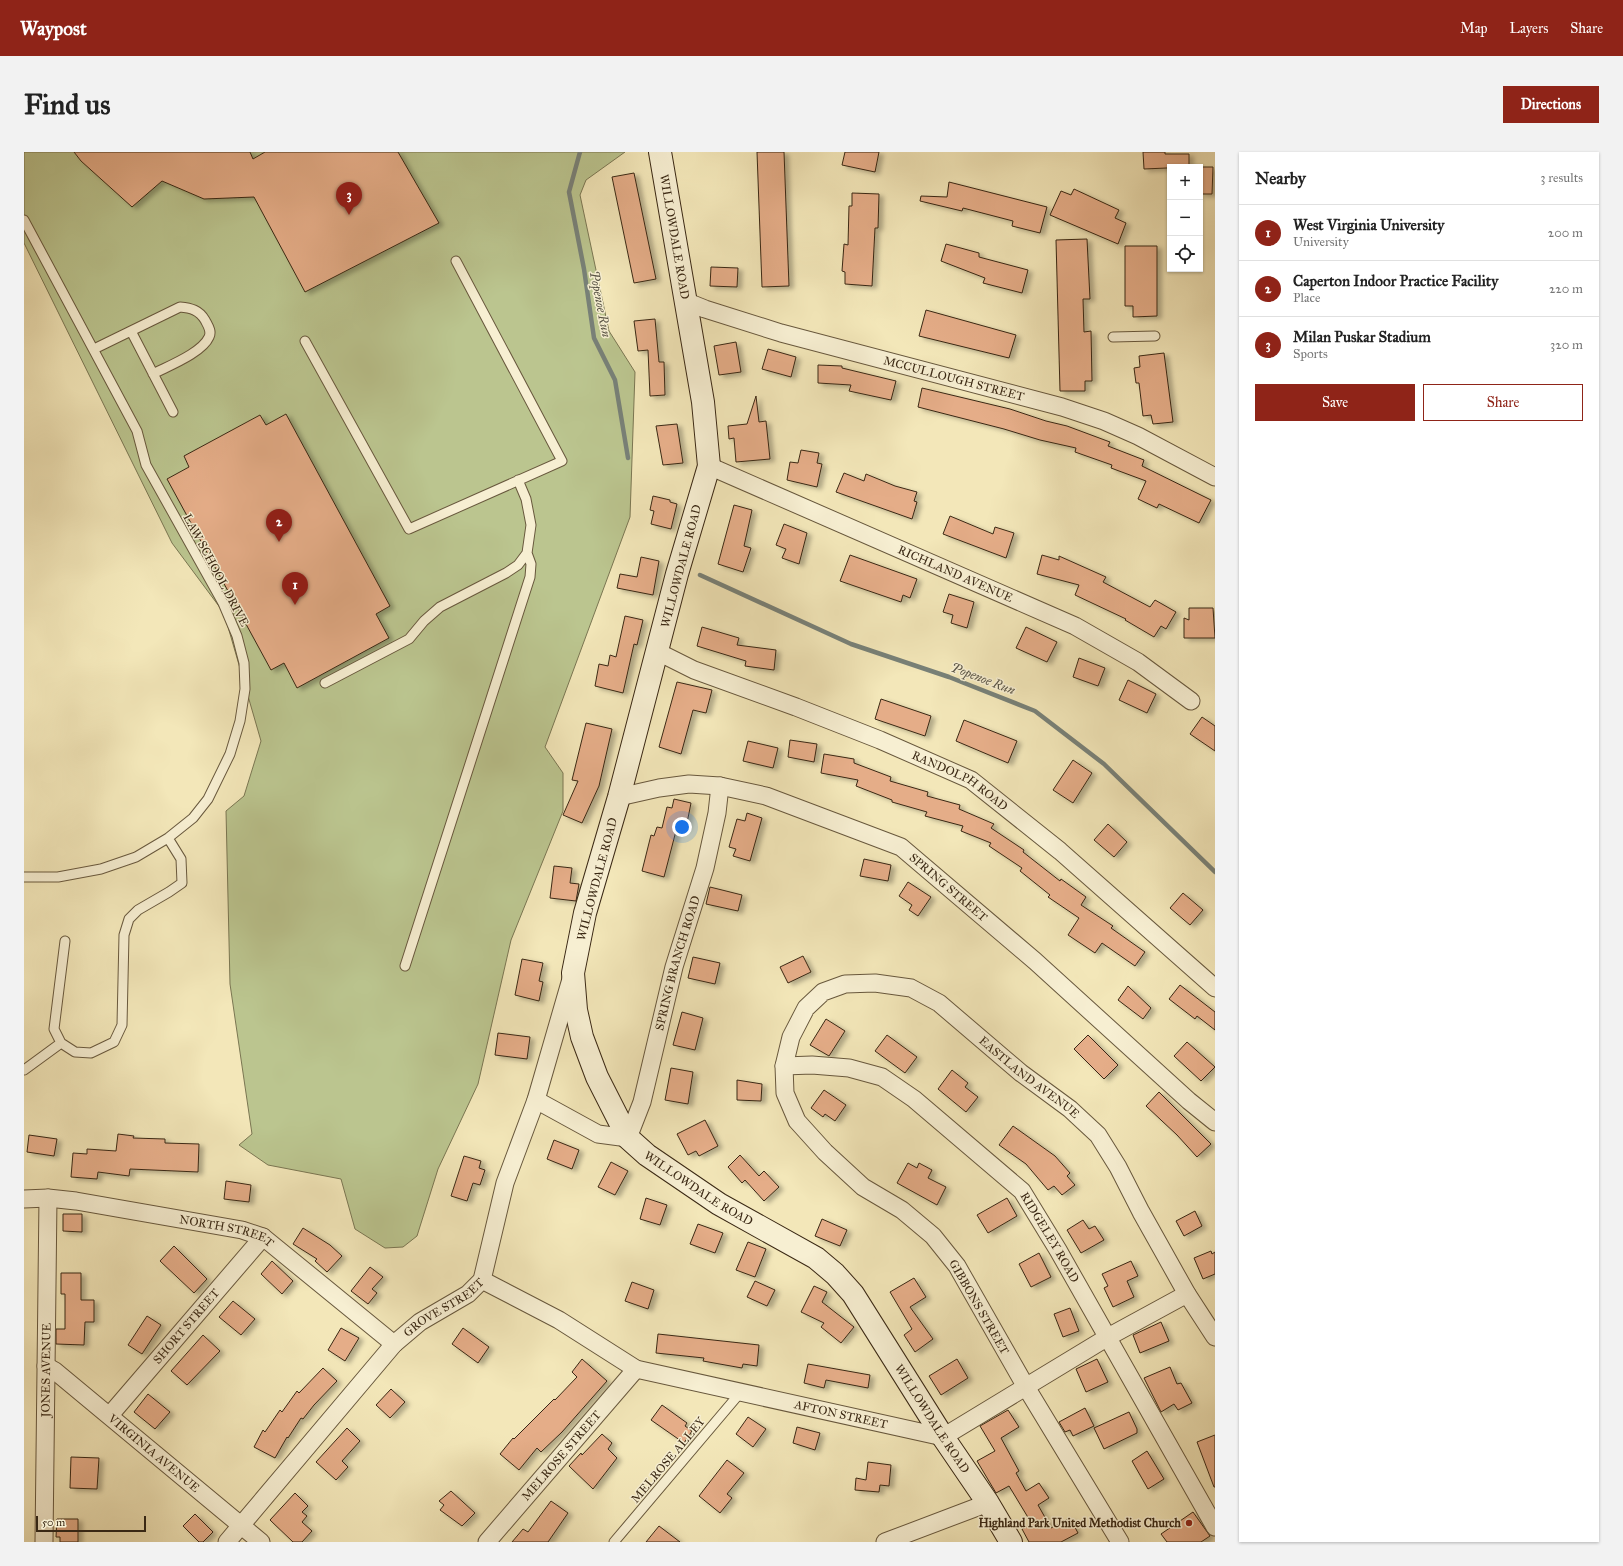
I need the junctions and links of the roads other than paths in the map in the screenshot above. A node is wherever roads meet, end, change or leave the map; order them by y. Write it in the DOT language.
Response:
graph roads {
  1 [pos="660,152"];
  2 [pos="24,220"];
  3 [pos="456,261"];
  4 [pos="685,301"];
  5 [pos="131,331"];
  6 [pos="1155,336"];
  7 [pos="1113,337"];
  8 [pos="305,341"];
  9 [pos="94,349"];
  10 [pos="153,374"];
  11 [pos="173,412"];
  12 [pos="709,466"];
  13 [pos="1215,477"];
  14 [pos="518,480"];
  15 [pos="526,553"];
  16 [pos="658,652"];
  17 [pos="325,683"];
  18 [pos="1191,701"];
  19 [pos="720,786"];
  20 [pos="619,798"];
  21 [pos="168,838"];
  22 [pos="24,877"];
  23 [pos="65,941"];
  24 [pos="405,966"];
  25 [pos="573,973"];
  26 [pos="1215,988"];
  27 [pos="61,1043"];
  28 [pos="784,1066"];
  29 [pos="24,1070"];
  30 [pos="536,1100"];
  31 [pos="1215,1122"];
  32 [pos="628,1138"];
  33 [pos="48,1198"];
  34 [pos="24,1199"];
  35 [pos="263,1237"];
  36 [pos="482,1280"];
  37 [pos="1187,1294"];
  38 [pos="1108,1337"];
  39 [pos="1215,1337"];
  40 [pos="394,1344"];
  41 [pos="46,1366"];
  42 [pos="636,1369"];
  43 [pos="1026,1387"];
  44 [pos="740,1393"];
  45 [pos="110,1415"];
  46 [pos="943,1437"];
  47 [pos="988,1503"];
  48 [pos="241,1525"];
  49 [pos="1215,1527"];
  50 [pos="44,1542"];
  51 [pos="227,1542"];
  52 [pos="261,1542"];
  53 [pos="488,1542"];
  54 [pos="614,1542"];
  55 [pos="886,1542"];
  56 [pos="1011,1542"];
  57 [pos="1120,1542"];
  1 -- 4 [label="street, WILLOWDALE ROAD"];
  2 -- 9 [label="lane, LAW SCHOOL DRIVE"];
  3 -- 14 [label="lane"];
  4 -- 12 [label="street, WILLOWDALE ROAD"];
  4 -- 13 [label="street, MCCULLOUGH STREET"];
  5 -- 9 [label="lane"];
  5 -- 10 [label="lane"];
  5 -- 10 [label="lane"];
  6 -- 7 [label="lane"];
  8 -- 14 [label="lane"];
  9 -- 21 [label="lane, LAW SCHOOL DRIVE"];
  10 -- 11 [label="lane"];
  12 -- 16 [label="street, WILLOWDALE ROAD"];
  12 -- 18 [label="street, RICHLAND AVENUE"];
  14 -- 15 [label="lane"];
  15 -- 17 [label="lane"];
  15 -- 24 [label="lane"];
  16 -- 20 [label="street, WILLOWDALE ROAD"];
  16 -- 26 [label="street, RANDOLPH ROAD"];
  19 -- 20 [label="street, SPRING STREET"];
  19 -- 31 [label="street, SPRING STREET"];
  19 -- 32 [label="street, SPRING BRANCH ROAD"];
  20 -- 25 [label="street, WILLOWDALE ROAD"];
  21 -- 22 [label="lane, LAW SCHOOL DRIVE"];
  21 -- 27 [label="lane"];
  23 -- 27 [label="lane"];
  25 -- 30 [label="street, GROVE STREET"];
  25 -- 32 [label="street, WILLOWDALE ROAD"];
  27 -- 29 [label="lane"];
  28 -- 37 [label="street, EASTLAND AVENUE"];
  28 -- 38 [label="street, RIDGELEY ROAD"];
  28 -- 43 [label="street, GIBBONS STREET"];
  30 -- 32 [label="street"];
  30 -- 36 [label="street, GROVE STREET"];
  32 -- 46 [label="street, WILLOWDALE ROAD"];
  33 -- 34 [label="street, NORTH STREET"];
  33 -- 35 [label="street, NORTH STREET"];
  33 -- 41 [label="street, JONES AVENUE"];
  35 -- 40 [label="street, NORTH STREET"];
  35 -- 45 [label="street, SHORT STREET"];
  36 -- 40 [label="street, GROVE STREET"];
  36 -- 42 [label="street, AFTON STREET"];
  37 -- 38 [label="street"];
  37 -- 39 [label="street, EASTLAND AVENUE"];
  38 -- 43 [label="street"];
  38 -- 49 [label="street, RIDGELEY ROAD"];
  40 -- 48 [label="street, GROVE STREET"];
  41 -- 45 [label="street, VIRGINIA AVENUE"];
  41 -- 50 [label="street, JONES AVENUE"];
  42 -- 44 [label="street, AFTON STREET"];
  42 -- 53 [label="street, MELROSE STREET"];
  43 -- 46 [label="street"];
  43 -- 57 [label="street, GIBBONS STREET"];
  44 -- 46 [label="street, AFTON STREET"];
  44 -- 54 [label="lane, MELROSE ALLEY"];
  45 -- 48 [label="street, VIRGINIA AVENUE"];
  46 -- 47 [label="street, WILLOWDALE ROAD"];
  47 -- 55 [label="street"];
  47 -- 56 [label="street, WILLOWDALE ROAD"];
  48 -- 51 [label="street, GROVE STREET"];
  48 -- 52 [label="street, VIRGINIA AVENUE"];
}
